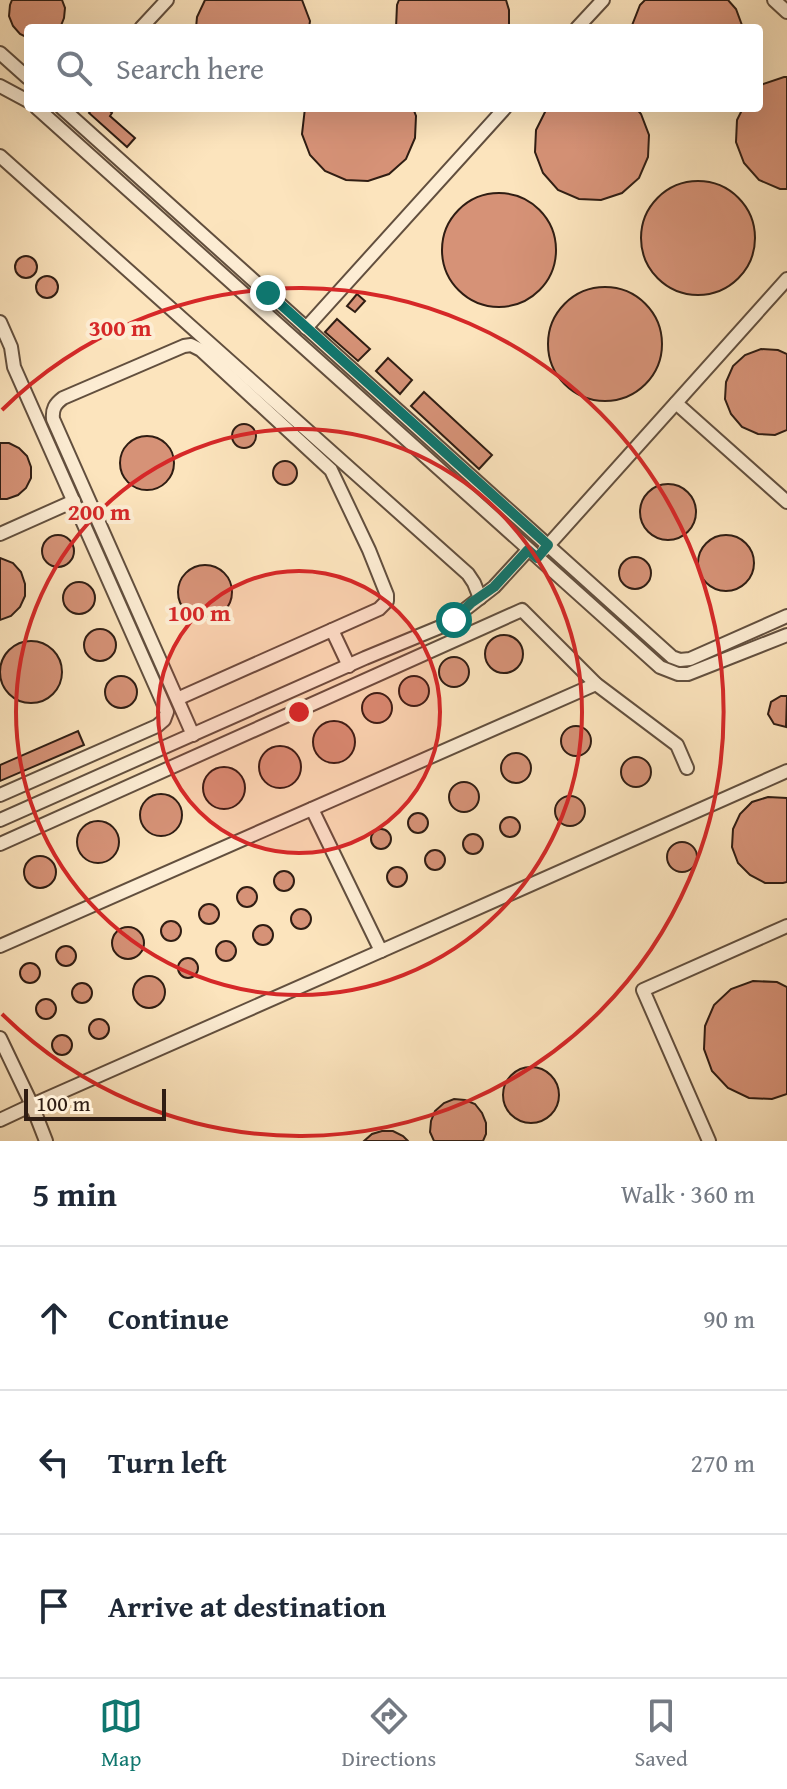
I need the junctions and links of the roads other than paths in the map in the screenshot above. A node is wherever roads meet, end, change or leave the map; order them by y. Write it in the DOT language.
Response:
graph roads {
  1 [pos="167,0"];
  2 [pos="603,0"];
  3 [pos="774,0"];
  4 [pos="787,12"];
  5 [pos="145,24"];
  6 [pos="581,24"];
  7 [pos="0,53"];
  8 [pos="24,74"];
  9 [pos="0,86"];
  10 [pos="24,99"];
  11 [pos="41,112"];
  12 [pos="69,112"];
  13 [pos="501,112"];
  14 [pos="0,156"];
  15 [pos="787,279"];
  16 [pos="0,322"];
  17 [pos="306,328"];
  18 [pos="676,403"];
  19 [pos="74,501"];
  20 [pos="787,502"];
  21 [pos="0,534"];
  22 [pos="548,545"];
  23 [pos="532,554"];
  24 [pos="480,598"];
  25 [pos="787,616"];
  26 [pos="332,630"];
  27 [pos="787,635"];
  28 [pos="349,666"];
  29 [pos="596,684"];
  30 [pos="177,699"];
  31 [pos="193,735"];
  32 [pos="687,768"];
  33 [pos="787,771"];
  34 [pos="0,795"];
  35 [pos="312,809"];
  36 [pos="0,820"];
  37 [pos="0,844"];
  38 [pos="787,926"];
  39 [pos="0,946"];
  40 [pos="381,951"];
  41 [pos="0,1038"];
  42 [pos="32,1105"];
  43 [pos="0,1120"];
  44 [pos="46,1141"];
  45 [pos="709,1141"];
  1 -- 5 [label="lane"];
  2 -- 6 [label="lane"];
  3 -- 4 [label="lane"];
  7 -- 8 [label="lane"];
  9 -- 10 [label="lane"];
  11 -- 23 [label="lane"];
  12 -- 17 [label="lane"];
  13 -- 17 [label="lane"];
  14 -- 24 [label="lane"];
  15 -- 18 [label="lane"];
  16 -- 19 [label="lane"];
  17 -- 22 [label="lane"];
  18 -- 20 [label="lane"];
  18 -- 22 [label="lane"];
  19 -- 21 [label="lane"];
  19 -- 34 [label="lane"];
  22 -- 23 [label="lane"];
  22 -- 25 [label="lane"];
  23 -- 24 [label="lane"];
  23 -- 27 [label="lane"];
  24 -- 28 [label="lane"];
  26 -- 28 [label="lane"];
  26 -- 30 [label="lane"];
  26 -- 30 [label="lane"];
  28 -- 31 [label="lane"];
  29 -- 32 [label="lane"];
  29 -- 35 [label="lane"];
  29 -- 37 [label="lane"];
  30 -- 31 [label="lane"];
  31 -- 36 [label="lane"];
  33 -- 40 [label="lane"];
  35 -- 39 [label="lane"];
  35 -- 40 [label="lane"];
  38 -- 45 [label="lane"];
  40 -- 42 [label="lane"];
  41 -- 42 [label="lane"];
  42 -- 43 [label="lane"];
  42 -- 44 [label="lane"];
}
